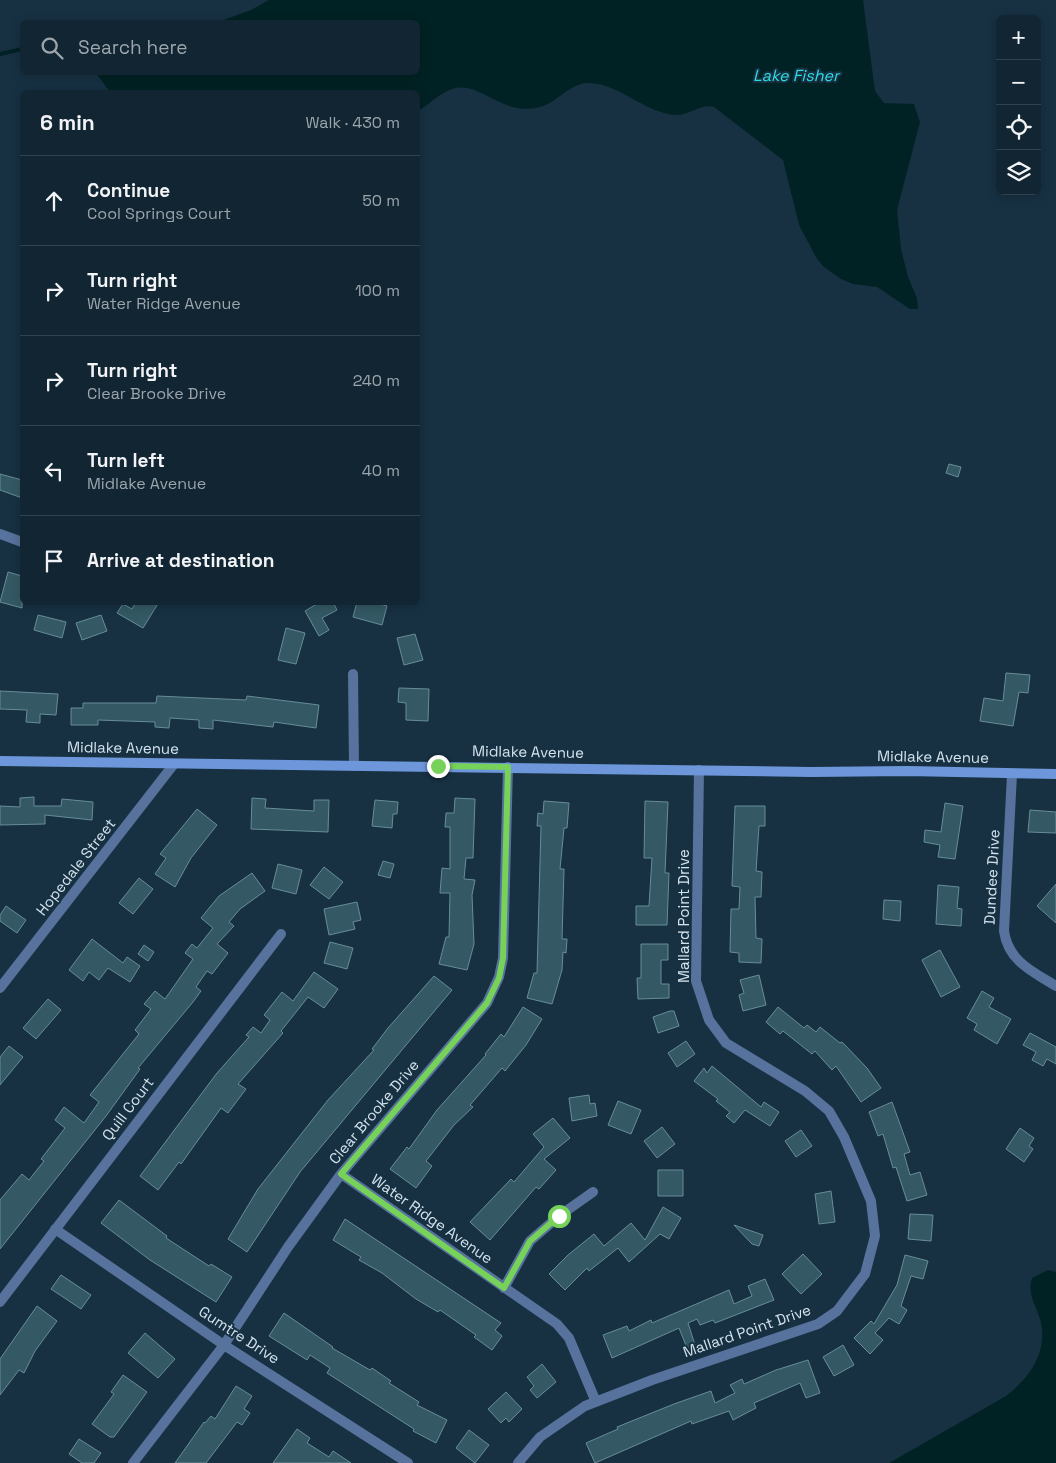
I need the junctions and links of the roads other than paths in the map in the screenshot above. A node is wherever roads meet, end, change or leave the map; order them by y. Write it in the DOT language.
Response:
graph roads {
  1 [pos="0,534"];
  2 [pos="20,541"];
  3 [pos="353,674"];
  4 [pos="0,761"];
  5 [pos="174,764"];
  6 [pos="354,766"];
  7 [pos="508,767"];
  8 [pos="699,770"];
  9 [pos="1012,774"];
  10 [pos="1056,774"];
  11 [pos="280,934"];
  12 [pos="1056,986"];
  13 [pos="0,988"];
  14 [pos="341,1174"];
  15 [pos="594,1192"];
  16 [pos="55,1230"];
  17 [pos="504,1288"];
  18 [pos="0,1302"];
  19 [pos="224,1345"];
  20 [pos="596,1402"];
  21 [pos="133,1463"];
  22 [pos="408,1463"];
  23 [pos="518,1463"];
  1 -- 2 [label="street"];
  3 -- 6 [label="street"];
  4 -- 5 [label="street, Midlake Avenue"];
  5 -- 6 [label="street, Midlake Avenue"];
  5 -- 13 [label="street, Hopedale Street"];
  6 -- 7 [label="street, Midlake Avenue"];
  7 -- 8 [label="street, Midlake Avenue"];
  7 -- 14 [label="street, Clear Brooke Drive"];
  8 -- 9 [label="street, Midlake Avenue"];
  8 -- 20 [label="street, Mallard Point Drive"];
  9 -- 10 [label="street, Midlake Avenue"];
  9 -- 12 [label="street, Dundee Drive"];
  11 -- 16 [label="street, Quill Court"];
  14 -- 17 [label="street, Water Ridge Avenue"];
  14 -- 19 [label="street, Clear Brooke Drive"];
  15 -- 17 [label="street"];
  16 -- 18 [label="street, Quill Court"];
  16 -- 19 [label="street, Gumtre Drive"];
  17 -- 20 [label="street, Water Ridge Avenue"];
  19 -- 21 [label="street, Clear Brooke Drive"];
  19 -- 22 [label="street, Gumtre Drive"];
  20 -- 23 [label="street, Mallard Point Drive"];
}
